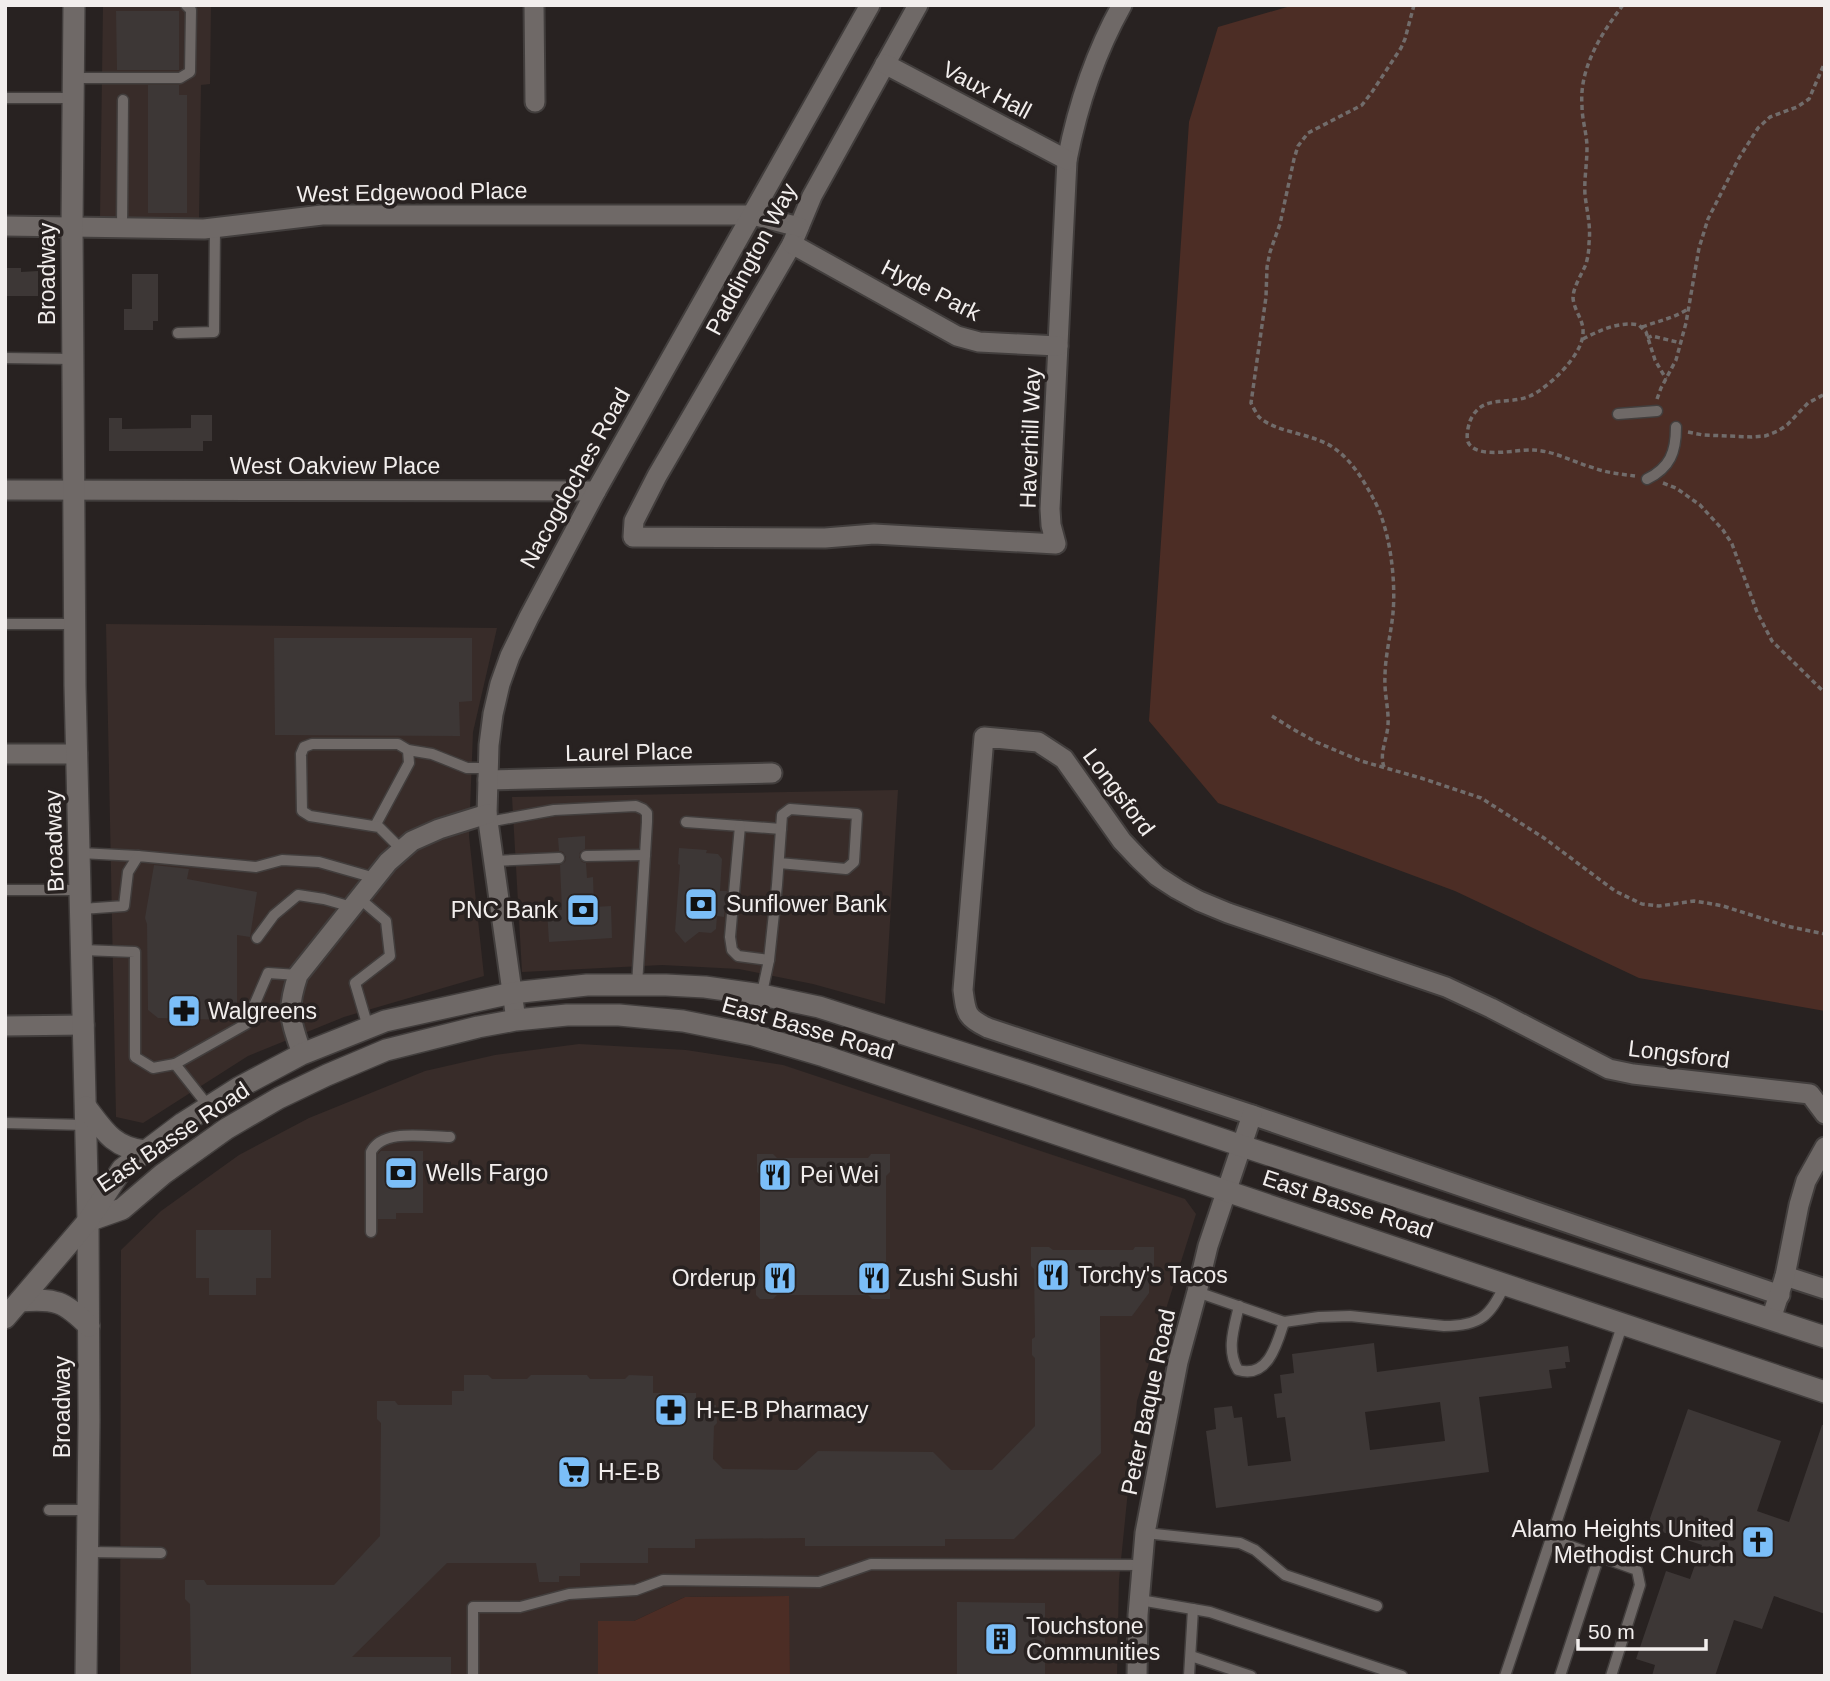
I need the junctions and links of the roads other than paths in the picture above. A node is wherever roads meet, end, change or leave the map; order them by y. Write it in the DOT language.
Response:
graph roads {
  1 [pos="74,5"];
  2 [pos="186,5"];
  3 [pos="534,5"];
  4 [pos="870,5"];
  5 [pos="918,5"];
  6 [pos="1122,5"];
  7 [pos="885,64"];
  8 [pos="73,88"];
  9 [pos="5,98"];
  10 [pos="123,100"];
  11 [pos="535,102"];
  12 [pos="1067,160"];
  13 [pos="752,215"];
  14 [pos="5,226"];
  15 [pos="72,226"];
  16 [pos="122,227"];
  17 [pos="215,227"];
  18 [pos="796,235"];
  19 [pos="178,333"];
  20 [pos="1058,346"];
  21 [pos="5,358"];
  22 [pos="73,359"];
  23 [pos="1657,411"];
  24 [pos="1618,414"];
  25 [pos="1676,427"];
  26 [pos="1647,479"];
  27 [pos="5,489"];
  28 [pos="74,491"];
  29 [pos="596,491"];
  30 [pos="633,537"];
  31 [pos="5,624"];
  32 [pos="75,624"];
  33 [pos="408,750"];
  34 [pos="5,754"];
  35 [pos="77,754"];
  36 [pos="772,773"];
  37 [pos="488,774"];
  38 [pos="487,818"];
  39 [pos="686,822"];
  40 [pos="375,826"];
  41 [pos="740,826"];
  42 [pos="781,829"];
  43 [pos="401,849"];
  44 [pos="80,853"];
  45 [pos="645,855"];
  46 [pos="138,856"];
  47 [pos="586,856"];
  48 [pos="559,858"];
  49 [pos="494,861"];
  50 [pos="779,863"];
  51 [pos="375,878"];
  52 [pos="5,890"];
  53 [pos="82,900"];
  54 [pos="356,903"];
  55 [pos="257,938"];
  56 [pos="83,950"];
  57 [pos="769,960"];
  58 [pos="298,975"];
  59 [pos="637,985"];
  60 [pos="512,993"];
  61 [pos="762,995"];
  62 [pos="516,1020"];
  63 [pos="5,1026"];
  64 [pos="84,1026"];
  65 [pos="368,1027"];
  66 [pos="753,1035"];
  67 [pos="302,1054"];
  68 [pos="175,1064"];
  69 [pos="209,1107"];
  70 [pos="1825,1114"];
  71 [pos="1252,1115"];
  72 [pos="86,1116"];
  73 [pos="5,1124"];
  74 [pos="450,1137"];
  75 [pos="1242,1146"];
  76 [pos="1825,1147"];
  77 [pos="145,1151"];
  78 [pos="1227,1191"];
  79 [pos="88,1221"];
  80 [pos="371,1232"];
  81 [pos="1785,1276"];
  82 [pos="1505,1283"];
  83 [pos="1825,1289"];
  84 [pos="1198,1292"];
  85 [pos="1780,1296"];
  86 [pos="20,1301"];
  87 [pos="1239,1306"];
  88 [pos="5,1318"];
  89 [pos="1771,1319"];
  90 [pos="1284,1322"];
  91 [pos="1623,1323"];
  92 [pos="89,1326"];
  93 [pos="1825,1337"];
  94 [pos="1825,1392"];
  95 [pos="49,1510"];
  96 [pos="88,1510"];
  97 [pos="1145,1533"];
  98 [pos="1551,1539"];
  99 [pos="88,1552"];
  100 [pos="161,1553"];
  101 [pos="1599,1556"];
  102 [pos="1143,1565"];
  103 [pos="1140,1600"];
  104 [pos="1377,1606"];
  105 [pos="1193,1609"];
  106 [pos="1191,1656"];
  107 [pos="86,1676"];
  108 [pos="472,1676"];
  109 [pos="1137,1676"];
  110 [pos="1189,1676"];
  111 [pos="1251,1676"];
  112 [pos="1402,1676"];
  113 [pos="1505,1676"];
  114 [pos="1560,1676"];
  115 [pos="1611,1676"];
  1 -- 8 [label="main road, Broadway"];
  2 -- 8 [label="lane"];
  3 -- 11 [label="street"];
  4 -- 13 [label="street, Nacogdoches Road"];
  5 -- 7 [label="street, Paddington Way"];
  6 -- 12 [label="street, Haverhill Way"];
  7 -- 12 [label="street, Vaux Hall"];
  7 -- 18 [label="street, Paddington Way"];
  8 -- 9 [label="lane"];
  8 -- 15 [label="main road, Broadway"];
  10 -- 16 [label="lane"];
  12 -- 20 [label="street, Haverhill Way"];
  13 -- 17 [label="street, West Edgewood Place"];
  13 -- 18 [label="street, Hyde Park"];
  13 -- 29 [label="street, Nacogdoches Road"];
  14 -- 15 [label="street, West Edgewood Place"];
  15 -- 16 [label="street, West Edgewood Place"];
  15 -- 22 [label="main road, Broadway"];
  16 -- 17 [label="street, West Edgewood Place"];
  17 -- 19 [label="lane"];
  18 -- 20 [label="street, Hyde Park"];
  18 -- 30 [label="street, Paddington Way"];
  20 -- 30 [label="street, Haverhill Way"];
  21 -- 22 [label="lane"];
  22 -- 28 [label="main road, Broadway"];
  23 -- 24 [label="lane"];
  25 -- 26 [label="lane"];
  27 -- 28 [label="street, West Oakview Place"];
  28 -- 29 [label="street, West Oakview Place"];
  28 -- 32 [label="main road, Broadway"];
  29 -- 37 [label="street, Nacogdoches Road"];
  31 -- 32 [label="lane"];
  32 -- 35 [label="main road, Broadway"];
  33 -- 37 [label="lane"];
  33 -- 40 [label="lane"];
  33 -- 40 [label="lane"];
  34 -- 35 [label="street"];
  35 -- 44 [label="main road, Broadway"];
  36 -- 37 [label="street, Laurel Place"];
  37 -- 38 [label="street, Nacogdoches Road"];
  38 -- 43 [label="street"];
  38 -- 45 [label="lane"];
  38 -- 49 [label="street, Nacogdoches Road"];
  39 -- 41 [label="lane"];
  40 -- 43 [label="lane"];
  41 -- 42 [label="lane"];
  41 -- 57 [label="lane"];
  42 -- 50 [label="lane"];
  42 -- 50 [label="lane"];
  43 -- 51 [label="street"];
  44 -- 46 [label="lane"];
  44 -- 53 [label="main road, Broadway"];
  45 -- 47 [label="lane"];
  45 -- 59 [label="lane"];
  46 -- 51 [label="lane"];
  46 -- 53 [label="lane"];
  48 -- 49 [label="lane"];
  49 -- 60 [label="street, Nacogdoches Road"];
  50 -- 57 [label="lane"];
  51 -- 54 [label="street"];
  52 -- 53 [label="lane"];
  53 -- 56 [label="main road, Broadway"];
  54 -- 55 [label="lane"];
  54 -- 58 [label="street"];
  54 -- 65 [label="lane"];
  56 -- 64 [label="main road, Broadway"];
  56 -- 68 [label="lane"];
  57 -- 61 [label="lane"];
  58 -- 67 [label="street"];
  58 -- 68 [label="lane"];
  59 -- 60 [label="main road, East Basse Road"];
  59 -- 61 [label="main road, East Basse Road"];
  60 -- 62 [label="street, Nacogdoches Road"];
  60 -- 65 [label="main road, East Basse Road"];
  61 -- 66 [label="lane"];
  61 -- 75 [label="main road, East Basse Road"];
  62 -- 66 [label="main road, East Basse Road"];
  62 -- 79 [label="main road, East Basse Road"];
  63 -- 64 [label="street"];
  64 -- 72 [label="main road, Broadway"];
  65 -- 67 [label="main road, East Basse Road"];
  66 -- 78 [label="main road, East Basse Road"];
  67 -- 69 [label="main road, East Basse Road"];
  68 -- 69 [label="lane"];
  69 -- 77 [label="main road, East Basse Road"];
  70 -- 71 [label="street, Longsford"];
  71 -- 75 [label="street"];
  71 -- 85 [label="street, Longsford"];
  72 -- 73 [label="lane"];
  72 -- 77 [label="main road"];
  72 -- 79 [label="main road, Broadway"];
  74 -- 80 [label="lane"];
  75 -- 78 [label="street, Peter Baque Road"];
  75 -- 89 [label="main road, East Basse Road"];
  76 -- 81 [label="street"];
  77 -- 79 [label="main road, East Basse Road"];
  78 -- 82 [label="main road, East Basse Road"];
  78 -- 84 [label="street, Peter Baque Road"];
  79 -- 86 [label="main road"];
  79 -- 92 [label="main road, Broadway"];
  81 -- 83 [label="street"];
  81 -- 85 [label="street"];
  82 -- 90 [label="lane"];
  82 -- 91 [label="main road, East Basse Road"];
  84 -- 87 [label="lane"];
  84 -- 97 [label="street, Peter Baque Road"];
  85 -- 89 [label="street"];
  86 -- 88 [label="main road"];
  86 -- 92 [label="main road"];
  87 -- 90 [label="lane"];
  87 -- 90 [label="lane"];
  89 -- 93 [label="main road, East Basse Road"];
  91 -- 94 [label="main road, East Basse Road"];
  91 -- 98 [label="lane"];
  92 -- 96 [label="main road, Broadway"];
  95 -- 96 [label="lane"];
  96 -- 99 [label="main road, Broadway"];
  97 -- 102 [label="street, Peter Baque Road"];
  97 -- 104 [label="lane"];
  98 -- 101 [label="lane"];
  98 -- 113 [label="lane"];
  99 -- 100 [label="lane"];
  99 -- 107 [label="main road, Broadway"];
  101 -- 114 [label="lane"];
  101 -- 115 [label="lane"];
  102 -- 103 [label="street, Peter Baque Road"];
  102 -- 108 [label="lane"];
  103 -- 105 [label="lane"];
  103 -- 109 [label="street, Peter Baque Road"];
  105 -- 106 [label="lane"];
  105 -- 112 [label="lane"];
  106 -- 110 [label="lane"];
  106 -- 111 [label="lane"];
}
